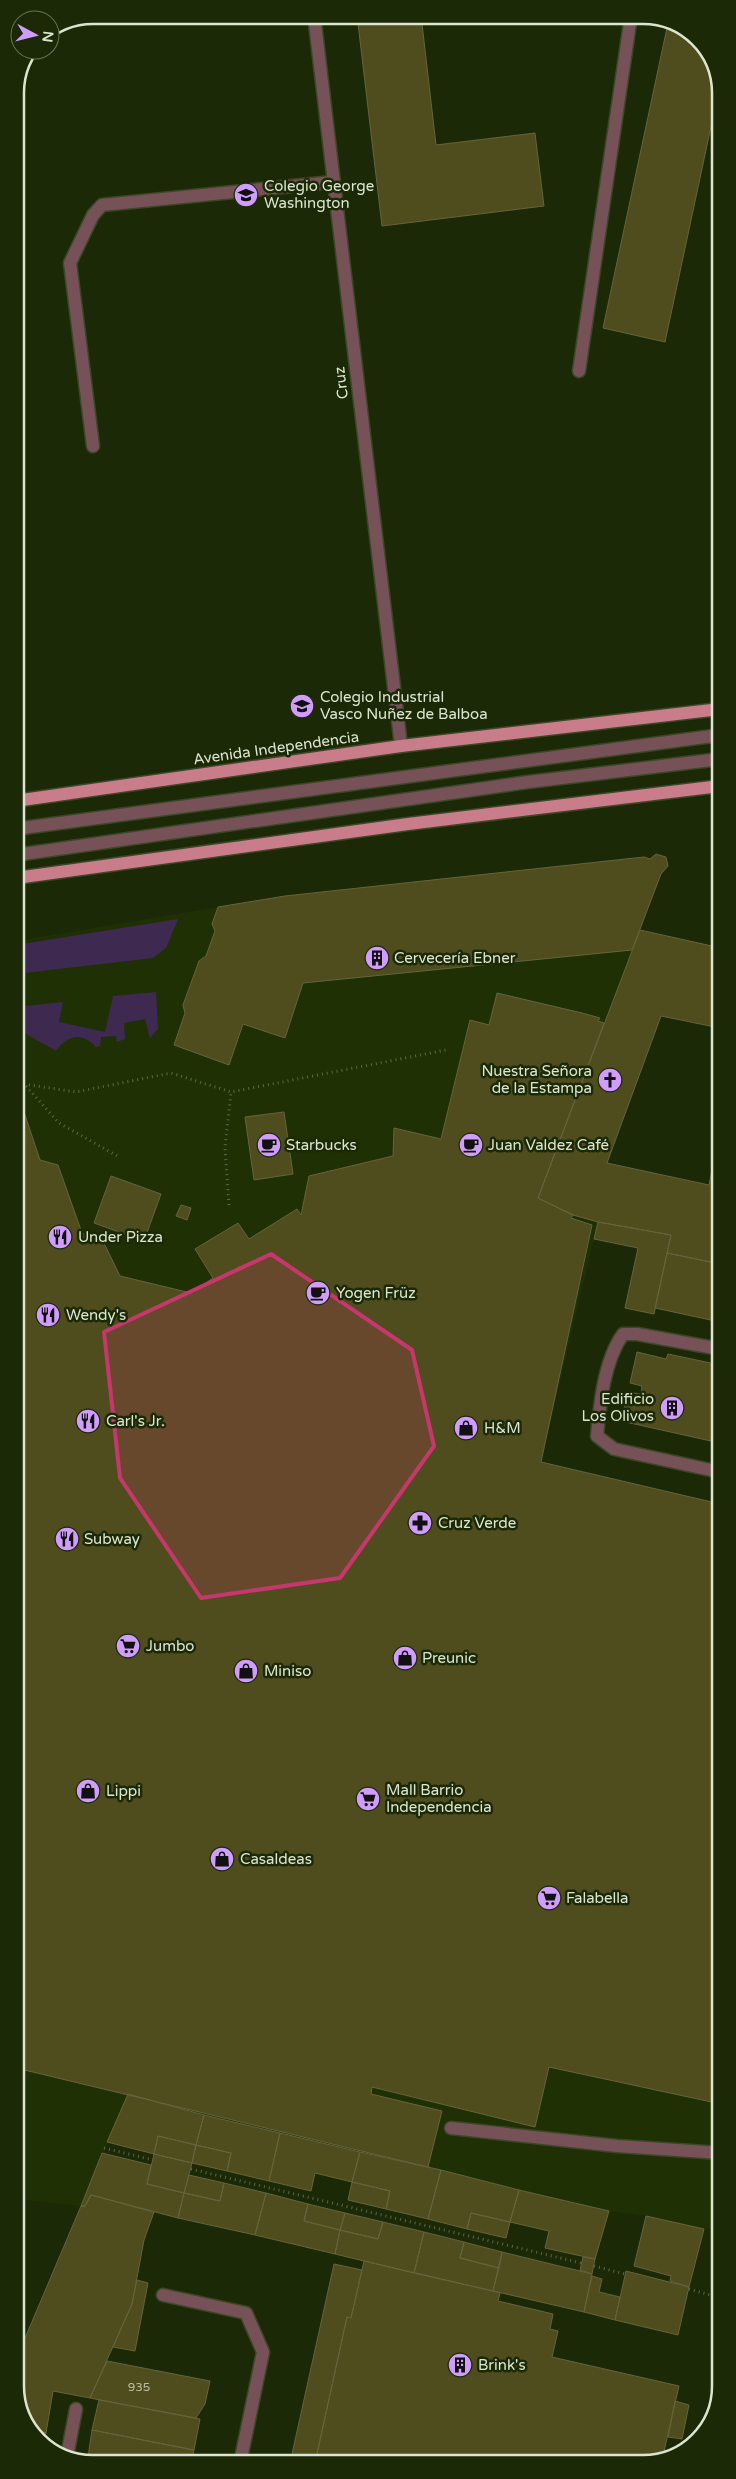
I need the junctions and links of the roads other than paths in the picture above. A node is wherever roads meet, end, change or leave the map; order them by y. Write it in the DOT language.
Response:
graph roads {
  1 [pos="315,24"];
  2 [pos="629,24"];
  3 [pos="333,182"];
  4 [pos="579,371"];
  5 [pos="93,446"];
  6 [pos="712,709"];
  7 [pos="712,736"];
  8 [pos="401,746"];
  9 [pos="712,760"];
  10 [pos="712,787"];
  11 [pos="24,801"];
  12 [pos="24,828"];
  13 [pos="24,854"];
  14 [pos="24,877"];
  15 [pos="712,1348"];
  16 [pos="712,1470"];
  17 [pos="451,2128"];
  18 [pos="712,2152"];
  19 [pos="163,2295"];
  20 [pos="76,2409"];
  21 [pos="69,2451"];
  22 [pos="242,2455"];
  1 -- 3 [label="street, Cruz"];
  2 -- 4 [label="street"];
  3 -- 5 [label="street"];
  3 -- 8 [label="street, Cruz"];
  6 -- 8 [label="main road, Avenida Independencia"];
  7 -- 12 [label="street"];
  8 -- 11 [label="main road, Avenida Independencia"];
  9 -- 13 [label="street"];
  10 -- 14 [label="main road"];
  15 -- 16 [label="street"];
  17 -- 18 [label="street"];
  19 -- 22 [label="street"];
  20 -- 21 [label="street"];
}
